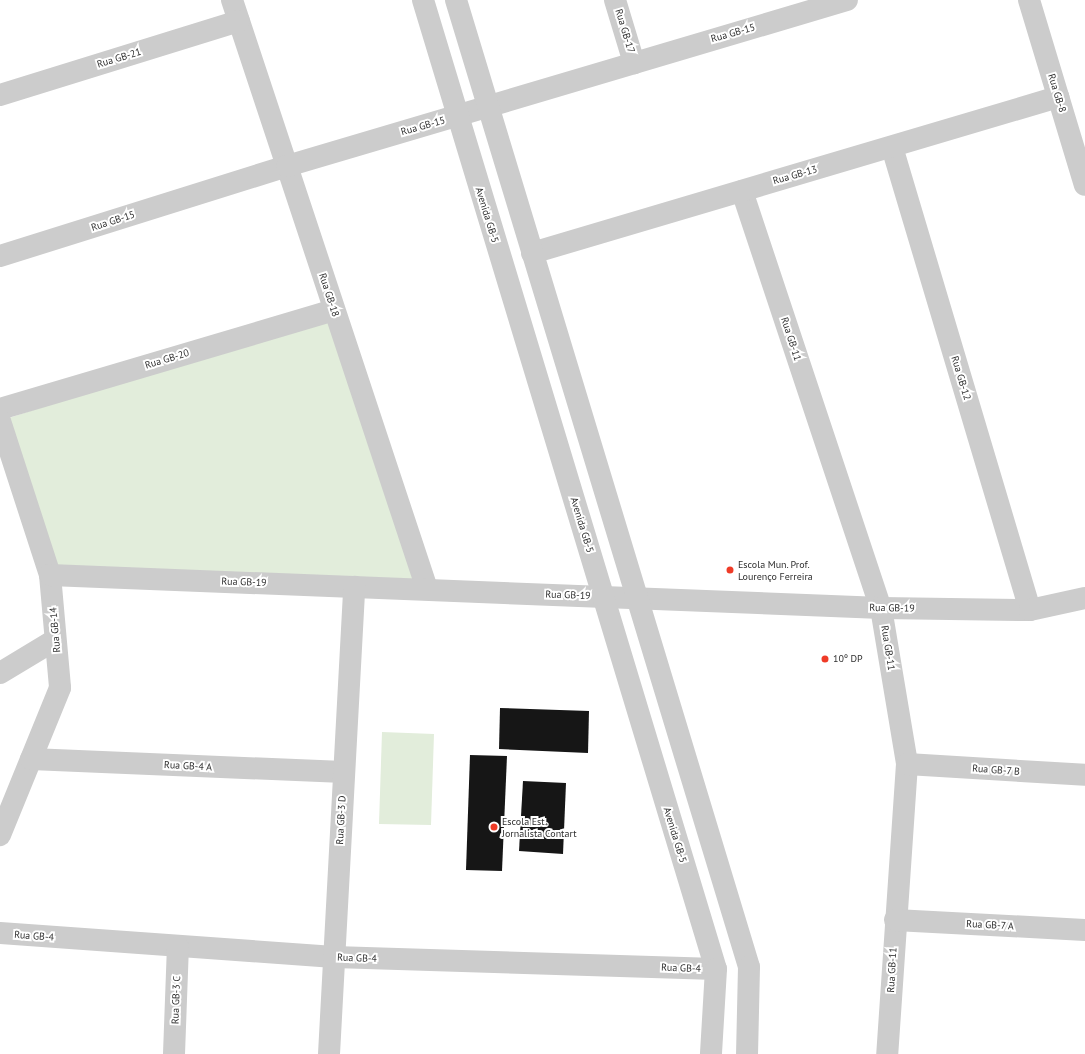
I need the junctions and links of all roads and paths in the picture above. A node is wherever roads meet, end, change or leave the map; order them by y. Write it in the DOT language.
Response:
graph roads {
  1 [pos="232,0"];
  2 [pos="423,0"];
  3 [pos="456,0"];
  4 [pos="615,0"];
  5 [pos="847,0"];
  6 [pos="1029,0"];
  7 [pos="239,21"];
  8 [pos="634,63"];
  9 [pos="0,95"];
  10 [pos="1058,97"];
  11 [pos="488,105"];
  12 [pos="457,117"];
  13 [pos="892,147"];
  14 [pos="287,166"];
  15 [pos="1085,185"];
  16 [pos="742,191"];
  17 [pos="532,252"];
  18 [pos="0,256"];
  19 [pos="334,310"];
  20 [pos="0,409"];
  21 [pos="0,421"];
  22 [pos="50,575"];
  23 [pos="354,587"];
  24 [pos="427,589"];
  25 [pos="603,596"];
  26 [pos="637,597"];
  27 [pos="1085,598"];
  28 [pos="881,608"];
  29 [pos="1030,610"];
  30 [pos="55,640"];
  31 [pos="0,673"];
  32 [pos="31,759"];
  33 [pos="907,764"];
  34 [pos="344,772"];
  35 [pos="1085,775"];
  36 [pos="0,835"];
  37 [pos="895,920"];
  38 [pos="1085,930"];
  39 [pos="0,933"];
  40 [pos="178,947"];
  41 [pos="334,957"];
  42 [pos="716,969"];
  43 [pos="174,1054"];
  44 [pos="329,1054"];
  45 [pos="711,1054"];
  46 [pos="747,1054"];
  47 [pos="887,1054"];
  1 -- 7 [label="street, Rua GB-18"];
  2 -- 12 [label="street, Avenida GB-5"];
  3 -- 11 [label="street"];
  4 -- 8 [label="street, Rua GB-17"];
  5 -- 8 [label="street, Rua GB-15"];
  6 -- 10 [label="street, Rua GB-8"];
  7 -- 9 [label="street, Rua GB-21"];
  7 -- 14 [label="street, Rua GB-18"];
  8 -- 11 [label="street, Rua GB-15"];
  10 -- 13 [label="street, Rua GB-13"];
  10 -- 15 [label="street, Rua GB-8"];
  11 -- 12 [label="street, Rua GB-15"];
  11 -- 17 [label="street"];
  12 -- 14 [label="street, Rua GB-15"];
  12 -- 25 [label="street, Avenida GB-5"];
  13 -- 16 [label="street, Rua GB-13"];
  13 -- 29 [label="street, Rua GB-12"];
  14 -- 18 [label="street, Rua GB-15"];
  14 -- 19 [label="street, Rua GB-18"];
  16 -- 17 [label="street, Rua GB-13"];
  16 -- 28 [label="street, Rua GB-11"];
  17 -- 26 [label="street"];
  19 -- 20 [label="street, Rua GB-20"];
  19 -- 24 [label="street, Rua GB-18"];
  21 -- 22 [label="street, Rua GB-14"];
  22 -- 23 [label="street, Rua GB-19"];
  22 -- 30 [label="street, Rua GB-14"];
  23 -- 24 [label="street, Rua GB-19"];
  23 -- 34 [label="street, Rua GB-3 D"];
  24 -- 25 [label="street, Rua GB-19"];
  25 -- 26 [label="street, Rua GB-19"];
  25 -- 42 [label="street, Avenida GB-5"];
  26 -- 28 [label="street, Rua GB-19"];
  26 -- 46 [label="street"];
  27 -- 29 [label="street, Rua GB-19"];
  28 -- 29 [label="street, Rua GB-19"];
  28 -- 33 [label="street, Rua GB-11"];
  30 -- 31 [label="street"];
  30 -- 32 [label="street, Rua GB-14"];
  32 -- 34 [label="street, Rua GB-4 A"];
  32 -- 36 [label="street, Rua GB-14"];
  33 -- 35 [label="street, Rua GB-7 B"];
  33 -- 37 [label="street, Rua GB-11"];
  34 -- 41 [label="street, Rua GB-3 D"];
  37 -- 38 [label="street, Rua GB-7 A"];
  37 -- 47 [label="street, Rua GB-11"];
  39 -- 40 [label="street, Rua GB-4"];
  40 -- 41 [label="street, Rua GB-4"];
  40 -- 43 [label="street, Rua GB-3 C"];
  41 -- 42 [label="street, Rua GB-4"];
  41 -- 44 [label="street, Rua GB-3 D"];
  42 -- 45 [label="street, Avenida GB-5"];
}
